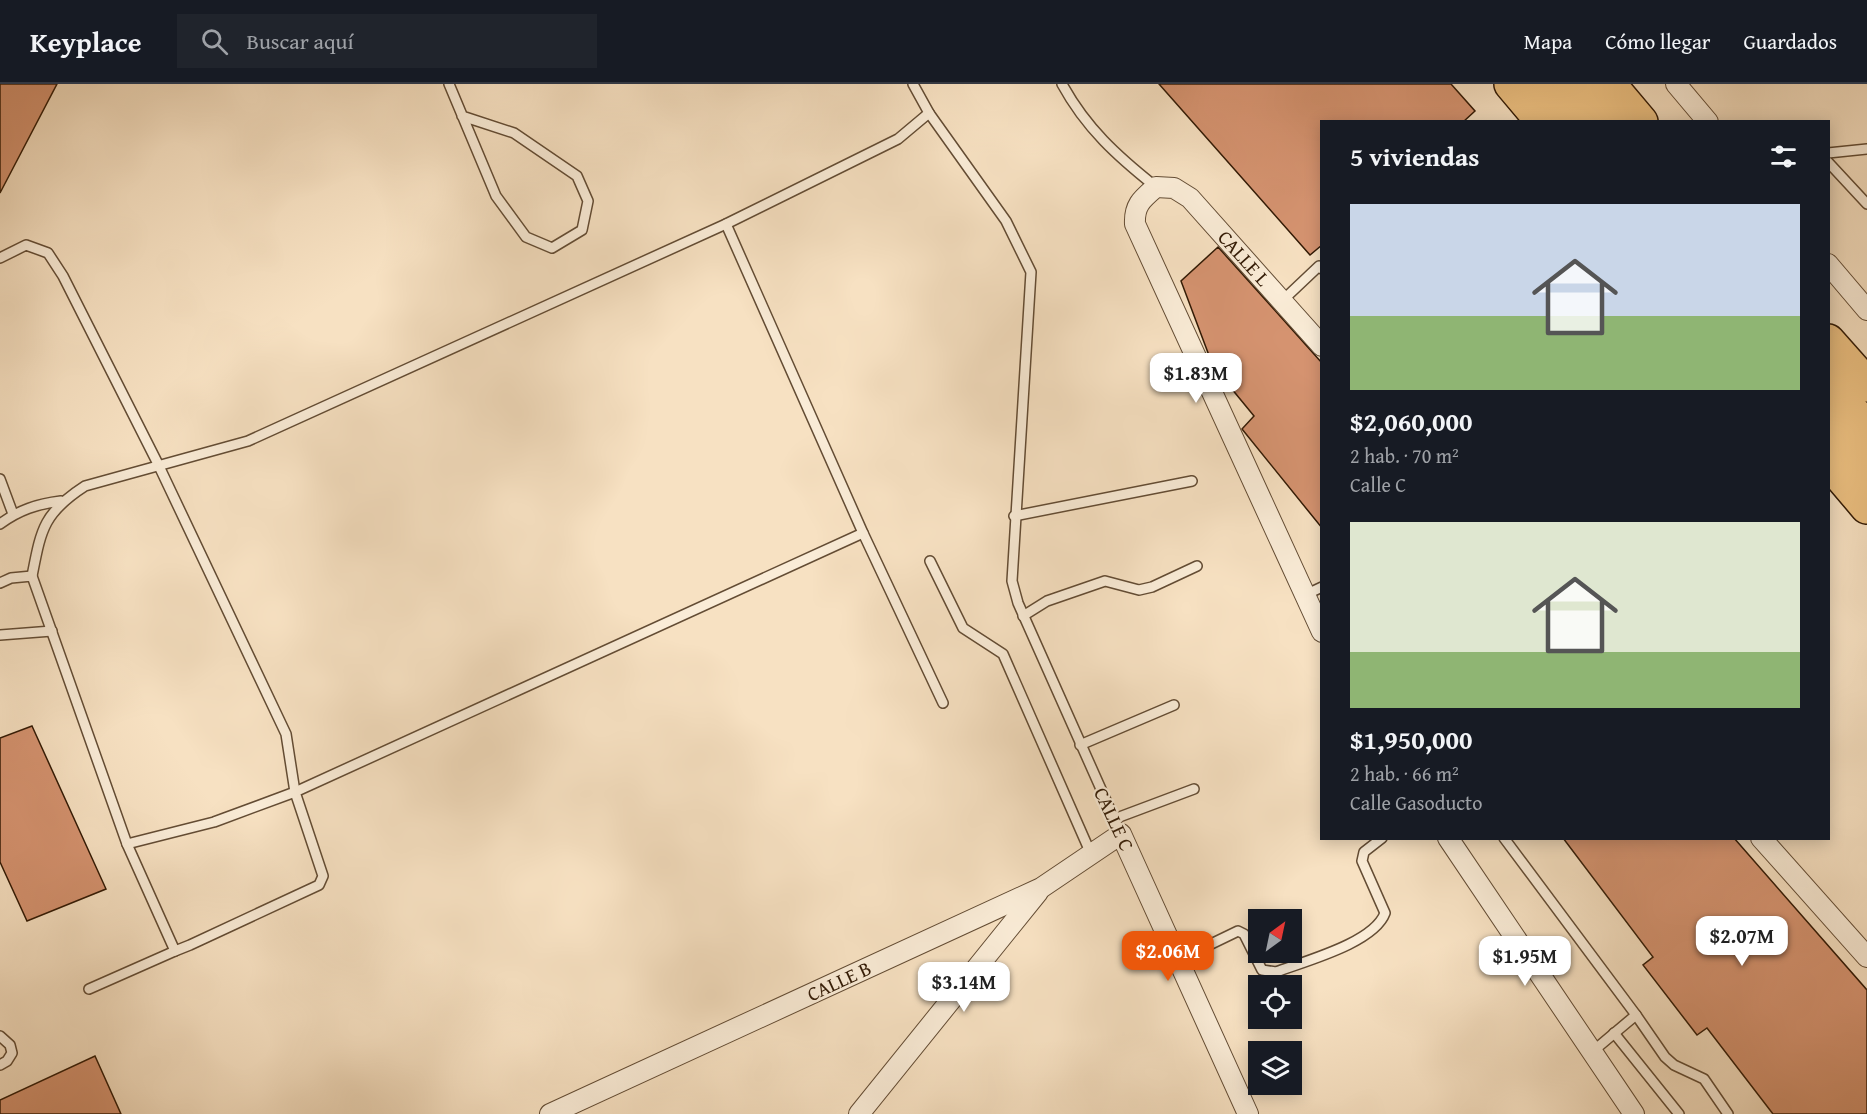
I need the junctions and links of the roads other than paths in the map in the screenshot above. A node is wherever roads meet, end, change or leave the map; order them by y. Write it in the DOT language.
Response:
graph roads {
  1 [pos="449,84"];
  2 [pos="913,84"];
  3 [pos="1062,84"];
  4 [pos="1512,84"];
  5 [pos="1543,84"];
  6 [pos="1574,84"];
  7 [pos="1609,84"];
  8 [pos="1676,84"];
  9 [pos="929,113"];
  10 [pos="462,116"];
  11 [pos="1541,120"];
  12 [pos="1573,120"];
  13 [pos="1604,120"];
  14 [pos="1639,120"];
  15 [pos="1706,120"];
  16 [pos="1867,149"];
  17 [pos="1830,153"];
  18 [pos="1830,163"];
  19 [pos="1156,187"];
  20 [pos="1867,204"];
  21 [pos="726,224"];
  22 [pos="0,258"];
  23 [pos="1830,266"];
  24 [pos="1320,267"];
  25 [pos="1282,301"];
  26 [pos="1867,310"];
  27 [pos="1830,343"];
  28 [pos="1320,344"];
  29 [pos="1830,384"];
  30 [pos="1867,386"];
  31 [pos="1830,423"];
  32 [pos="1867,429"];
  33 [pos="1830,463"];
  34 [pos="158,464"];
  35 [pos="1867,466"];
  36 [pos="0,479"];
  37 [pos="1192,481"];
  38 [pos="61,501"];
  39 [pos="1867,507"];
  40 [pos="13,514"];
  41 [pos="1014,516"];
  42 [pos="0,524"];
  43 [pos="863,533"];
  44 [pos="930,561"];
  45 [pos="1197,566"];
  46 [pos="32,576"];
  47 [pos="0,583"];
  48 [pos="1313,591"];
  49 [pos="1023,616"];
  50 [pos="1320,623"];
  51 [pos="52,631"];
  52 [pos="0,635"];
  53 [pos="943,703"];
  54 [pos="1174,705"];
  55 [pos="1080,745"];
  56 [pos="1194,789"];
  57 [pos="295,792"];
  58 [pos="1118,826"];
  59 [pos="1379,840"];
  60 [pos="1449,840"];
  61 [pos="1505,840"];
  62 [pos="1763,840"];
  63 [pos="127,843"];
  64 [pos="1091,854"];
  65 [pos="1041,888"];
  66 [pos="175,951"];
  67 [pos="1867,957"];
  68 [pos="1178,960"];
  69 [pos="89,989"];
  70 [pos="1636,1015"];
  71 [pos="1614,1033"];
  72 [pos="0,1036"];
  73 [pos="1592,1052"];
  74 [pos="0,1065"];
  75 [pos="549,1114"];
  76 [pos="859,1114"];
  77 [pos="1248,1114"];
  78 [pos="1634,1114"];
  79 [pos="1679,1114"];
  80 [pos="1728,1114"];
  1 -- 10 [label="lane"];
  2 -- 9 [label="lane, CALLE C"];
  3 -- 19 [label="lane"];
  4 -- 11 [label="highway"];
  5 -- 12 [label="highway"];
  6 -- 13 [label="highway"];
  7 -- 14 [label="highway"];
  8 -- 15 [label="street"];
  9 -- 21 [label="lane"];
  9 -- 41 [label="lane, CALLE C"];
  10 -- 10 [label="lane"];
  16 -- 17 [label="lane"];
  18 -- 20 [label="lane"];
  19 -- 25 [label="street, CALLE L"];
  19 -- 48 [label="street"];
  21 -- 34 [label="lane"];
  21 -- 43 [label="lane"];
  22 -- 34 [label="lane"];
  23 -- 26 [label="street"];
  24 -- 25 [label="lane"];
  25 -- 28 [label="street, CALLE L"];
  27 -- 30 [label="highway"];
  29 -- 32 [label="highway"];
  31 -- 35 [label="highway"];
  33 -- 39 [label="highway"];
  34 -- 38 [label="lane"];
  34 -- 57 [label="lane"];
  36 -- 40 [label="lane"];
  37 -- 41 [label="lane"];
  38 -- 40 [label="lane"];
  38 -- 46 [label="lane"];
  40 -- 42 [label="lane"];
  41 -- 49 [label="lane, CALLE C"];
  43 -- 53 [label="lane"];
  43 -- 57 [label="lane"];
  44 -- 64 [label="lane"];
  45 -- 49 [label="lane"];
  46 -- 47 [label="lane"];
  46 -- 51 [label="lane"];
  48 -- 50 [label="street"];
  49 -- 55 [label="lane, CALLE C"];
  51 -- 52 [label="lane"];
  51 -- 63 [label="lane"];
  54 -- 55 [label="lane"];
  55 -- 58 [label="lane, CALLE C"];
  56 -- 58 [label="lane"];
  57 -- 63 [label="lane"];
  57 -- 66 [label="lane"];
  58 -- 64 [label="street, CALLE B"];
  58 -- 68 [label="street, CALLE C"];
  59 -- 68 [label="lane"];
  60 -- 73 [label="street"];
  61 -- 70 [label="lane"];
  62 -- 67 [label="street"];
  63 -- 66 [label="lane"];
  64 -- 65 [label="street, CALLE B"];
  65 -- 75 [label="street, CALLE B"];
  65 -- 76 [label="street"];
  66 -- 69 [label="lane"];
  68 -- 77 [label="street, CALLE C"];
  70 -- 71 [label="lane"];
  70 -- 80 [label="lane"];
  71 -- 73 [label="lane"];
  71 -- 79 [label="lane"];
  72 -- 74 [label="lane"];
  73 -- 78 [label="street"];
}
